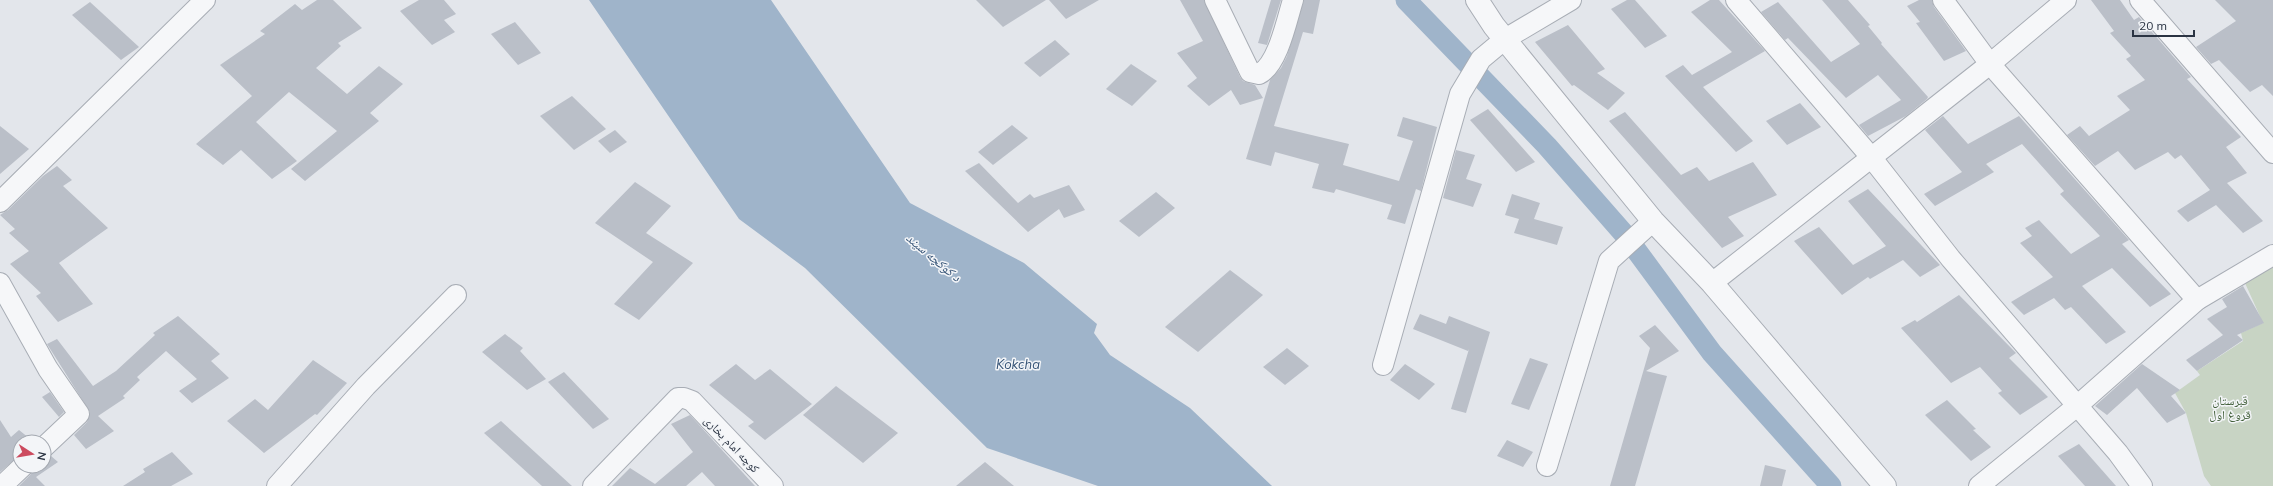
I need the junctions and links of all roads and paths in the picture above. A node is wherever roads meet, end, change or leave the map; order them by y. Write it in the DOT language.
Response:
graph roads {
  1 [pos="205,0"];
  2 [pos="1215,0"];
  3 [pos="1293,0"];
  4 [pos="1477,0"];
  5 [pos="1571,0"];
  6 [pos="1736,0"];
  7 [pos="1943,0"];
  8 [pos="2066,0"];
  9 [pos="2140,0"];
  10 [pos="1505,39"];
  11 [pos="1990,64"];
  12 [pos="2273,153"];
  13 [pos="1871,157"];
  14 [pos="0,202"];
  15 [pos="1653,221"];
  16 [pos="2273,255"];
  17 [pos="0,283"];
  18 [pos="1712,283"];
  19 [pos="456,294"];
  20 [pos="2197,300"];
  21 [pos="1383,365"];
  22 [pos="2077,406"];
  23 [pos="52,439"];
  24 [pos="1547,466"];
  25 [pos="15,474"];
  26 [pos="2,486"];
  27 [pos="277,486"];
  28 [pos="593,486"];
  29 [pos="773,486"];
  30 [pos="1885,486"];
  31 [pos="1979,486"];
  32 [pos="2142,486"];
  1 -- 14 [label="street"];
  2 -- 3 [label="street"];
  4 -- 10 [label="street"];
  5 -- 10 [label="street"];
  6 -- 13 [label="street"];
  7 -- 11 [label="street"];
  8 -- 11 [label="street"];
  9 -- 12 [label="street"];
  10 -- 15 [label="street"];
  10 -- 21 [label="street"];
  11 -- 13 [label="street"];
  11 -- 20 [label="street"];
  13 -- 18 [label="street"];
  13 -- 22 [label="street"];
  15 -- 18 [label="street"];
  15 -- 24 [label="street"];
  16 -- 20 [label="street"];
  17 -- 23 [label="street"];
  18 -- 30 [label="street"];
  19 -- 27 [label="street"];
  20 -- 22 [label="street"];
  22 -- 31 [label="street"];
  22 -- 32 [label="street"];
  25 -- 26 [label="street"];
  28 -- 29 [label="street, کوچه امام بخاری"];
}
